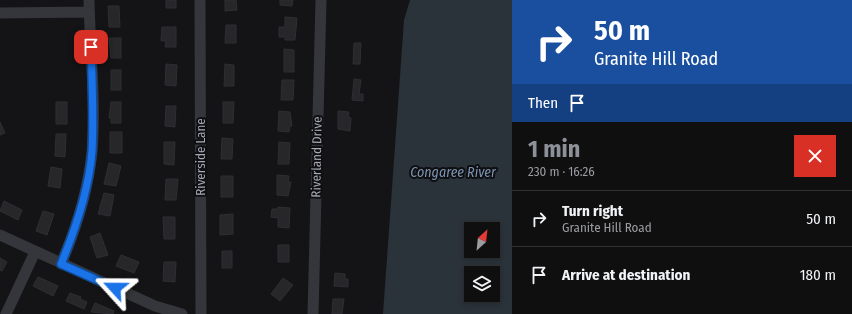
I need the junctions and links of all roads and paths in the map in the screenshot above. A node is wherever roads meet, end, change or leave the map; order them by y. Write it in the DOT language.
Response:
graph roads {
  1 [pos="89,0"];
  2 [pos="200,0"];
  3 [pos="321,0"];
  4 [pos="89,12"];
  5 [pos="0,14"];
  6 [pos="0,235"];
  7 [pos="35,252"];
  8 [pos="61,264"];
  9 [pos="6,314"];
  10 [pos="182,314"];
  11 [pos="201,314"];
  12 [pos="313,314"];
  1 -- 4 [label="street"];
  2 -- 11 [label="street, Riverside Lane"];
  3 -- 12 [label="street, Riverland Drive"];
  4 -- 5 [label="street"];
  4 -- 8 [label="street"];
  6 -- 7 [label="street"];
  7 -- 8 [label="street"];
  7 -- 9 [label="street"];
  8 -- 10 [label="street"];
}
